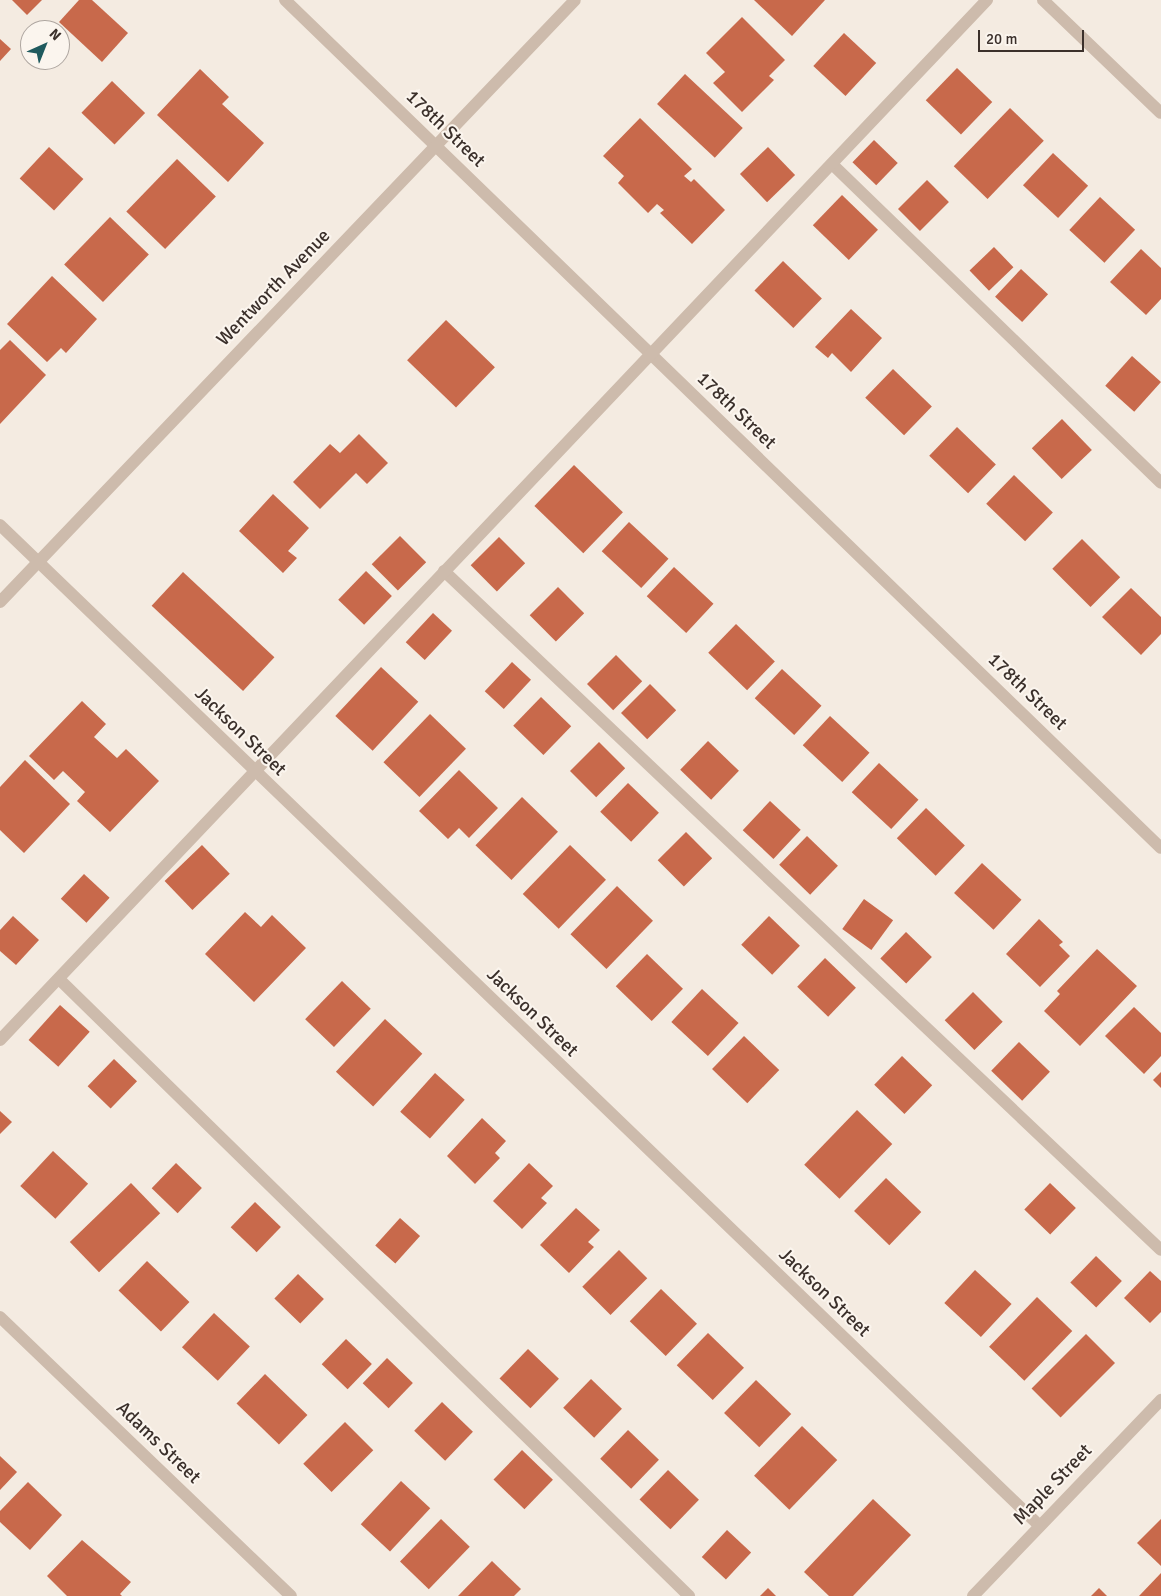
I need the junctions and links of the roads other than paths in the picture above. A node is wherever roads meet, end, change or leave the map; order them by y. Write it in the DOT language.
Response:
graph roads {
  1 [pos="285,0"];
  2 [pos="575,0"];
  3 [pos="987,0"];
  4 [pos="1043,0"];
  5 [pos="1161,113"];
  6 [pos="436,146"];
  7 [pos="832,164"];
  8 [pos="650,354"];
  9 [pos="1161,483"];
  10 [pos="0,525"];
  11 [pos="38,562"];
  12 [pos="444,571"];
  13 [pos="0,602"];
  14 [pos="255,774"];
  15 [pos="1161,848"];
  16 [pos="59,979"];
  17 [pos="0,1040"];
  18 [pos="1161,1250"];
  19 [pos="0,1317"];
  20 [pos="1161,1400"];
  21 [pos="1040,1526"];
  22 [pos="290,1596"];
  23 [pos="689,1596"];
  24 [pos="972,1596"];
  1 -- 6 [label="street, 178th Street"];
  2 -- 6 [label="street, Wentworth Avenue"];
  3 -- 7 [label="street"];
  4 -- 5 [label="street"];
  6 -- 8 [label="street, 178th Street"];
  6 -- 11 [label="street, Wentworth Avenue"];
  7 -- 8 [label="street"];
  7 -- 9 [label="street"];
  8 -- 12 [label="street"];
  8 -- 15 [label="street, 178th Street"];
  10 -- 11 [label="street, Jackson Street"];
  11 -- 13 [label="street, Wentworth Avenue"];
  11 -- 14 [label="street, Jackson Street"];
  12 -- 14 [label="street"];
  12 -- 18 [label="street"];
  14 -- 16 [label="street"];
  14 -- 21 [label="street, Jackson Street"];
  16 -- 17 [label="street"];
  16 -- 23 [label="street"];
  19 -- 22 [label="street, Adams Street"];
  20 -- 21 [label="street, Maple Street"];
  21 -- 24 [label="street, Maple Street"];
}
